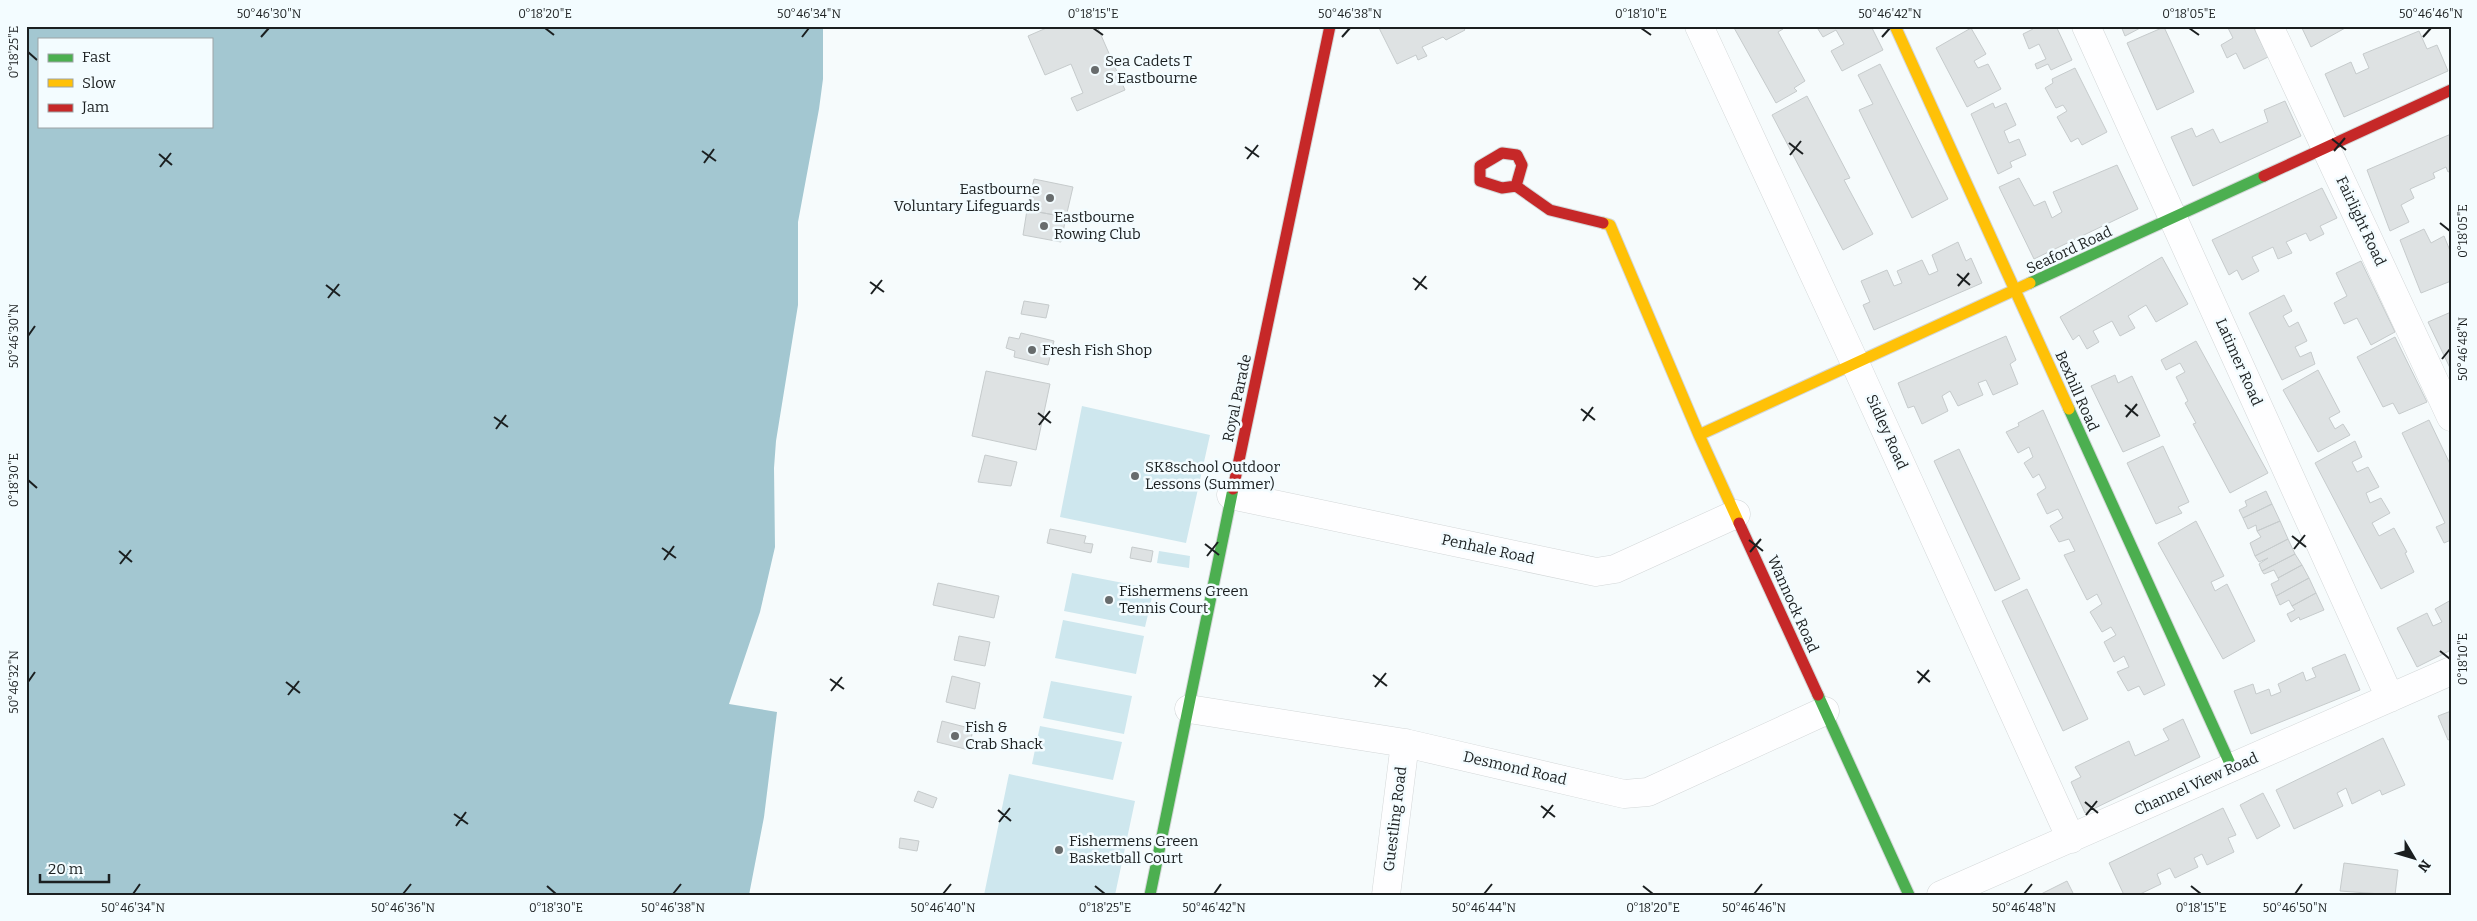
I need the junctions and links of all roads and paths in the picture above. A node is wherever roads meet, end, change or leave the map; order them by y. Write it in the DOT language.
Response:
graph roads {
  1 [pos="1330,26"];
  2 [pos="1699,26"];
  3 [pos="1895,26"];
  4 [pos="2086,26"];
  5 [pos="2269,26"];
  6 [pos="2451,90"];
  7 [pos="2326,147"];
  8 [pos="1516,186"];
  9 [pos="2174,218"];
  10 [pos="2015,291"];
  11 [pos="1855,363"];
  12 [pos="2448,402"];
  13 [pos="1699,435"];
  14 [pos="1231,494"];
  15 [pos="1736,514"];
  16 [pos="2451,671"];
  17 [pos="2390,698"];
  18 [pos="1189,709"];
  19 [pos="1826,711"];
  20 [pos="1405,743"];
  21 [pos="2232,768"];
  22 [pos="2071,839"];
  23 [pos="1150,895"];
  24 [pos="1386,895"];
  25 [pos="1908,895"];
  26 [pos="1941,895"];
  1 -- 14 [label="street, Royal Parade"];
  2 -- 11 [label="street, Sidley Road"];
  3 -- 10 [label="street, Bexhill Road"];
  4 -- 9 [label="street, Latimer Road"];
  5 -- 7 [label="street, Fairlight Road"];
  6 -- 7 [label="street, Seaford Road"];
  7 -- 9 [label="street, Seaford Road"];
  7 -- 12 [label="street, Fairlight Road"];
  8 -- 13 [label="street, Wannock Road"];
  9 -- 10 [label="street, Seaford Road"];
  9 -- 17 [label="street, Latimer Road"];
  10 -- 11 [label="street, Seaford Road"];
  10 -- 21 [label="street, Bexhill Road"];
  11 -- 13 [label="street, Seaford Road"];
  11 -- 22 [label="street, Sidley Road"];
  13 -- 15 [label="street, Wannock Road"];
  14 -- 15 [label="street, Penhale Road"];
  14 -- 18 [label="street, Royal Parade"];
  15 -- 19 [label="street, Wannock Road"];
  16 -- 17 [label="street, Channel View Road"];
  17 -- 21 [label="street, Channel View Road"];
  18 -- 20 [label="street, Desmond Road"];
  18 -- 23 [label="street, Royal Parade"];
  19 -- 20 [label="street, Desmond Road"];
  19 -- 25 [label="street, Wannock Road"];
  20 -- 24 [label="street, Guestling Road"];
  21 -- 22 [label="street, Channel View Road"];
  22 -- 26 [label="street, Channel View Road"];
}
